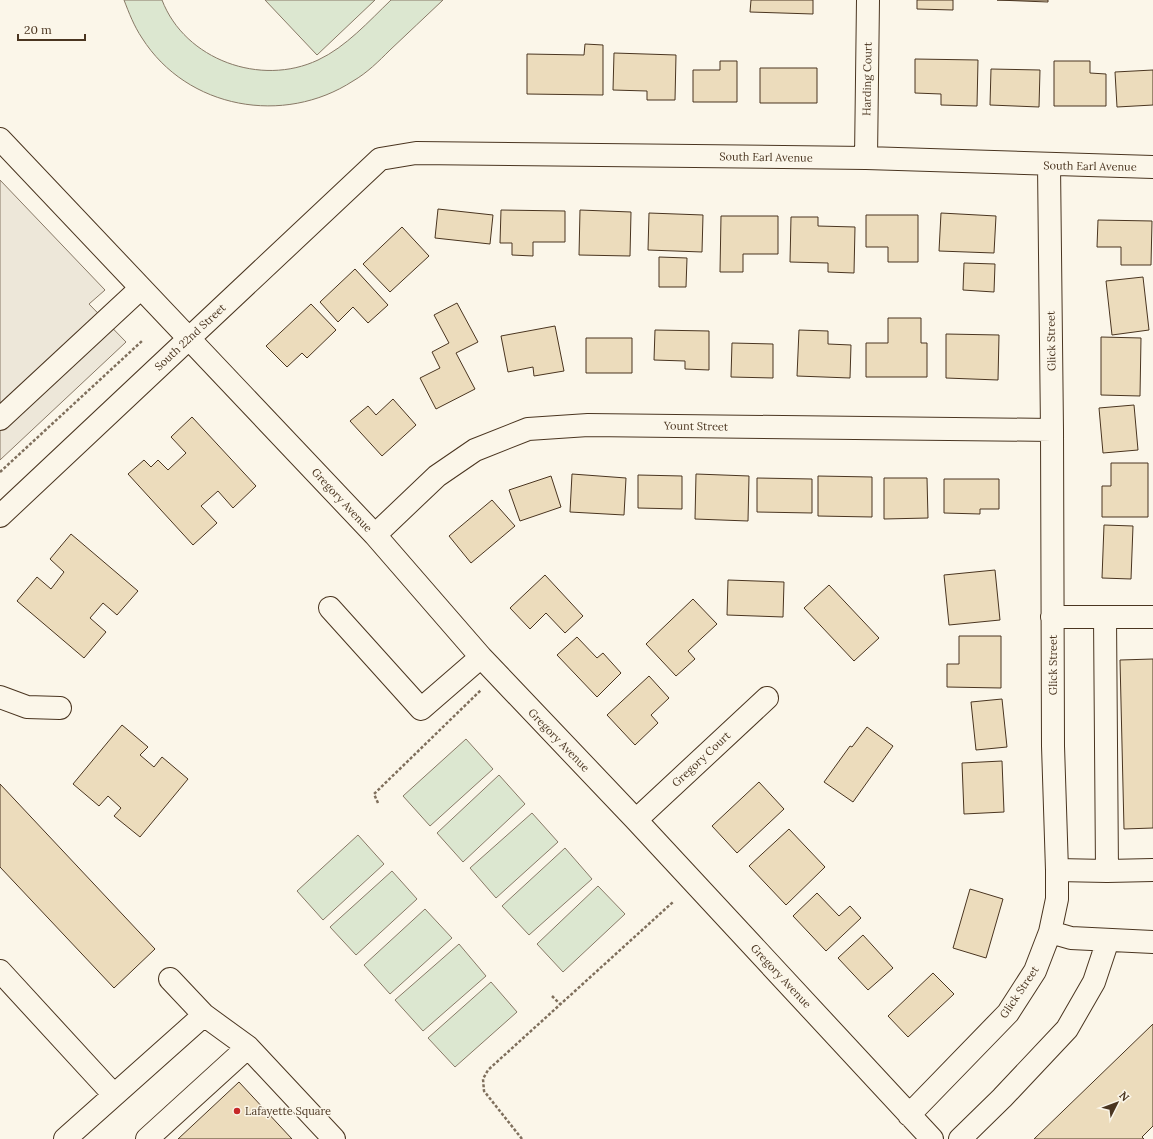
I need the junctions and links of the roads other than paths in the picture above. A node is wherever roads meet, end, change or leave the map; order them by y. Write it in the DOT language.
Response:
graph roads {
  1 [pos="868,0"];
  2 [pos="0,139"];
  3 [pos="866,158"];
  4 [pos="380,159"];
  5 [pos="1049,165"];
  6 [pos="1153,167"];
  7 [pos="141,288"];
  8 [pos="189,338"];
  9 [pos="0,419"];
  10 [pos="1052,430"];
  11 [pos="0,516"];
  12 [pos="375,535"];
  13 [pos="330,608"];
  14 [pos="1052,616"];
  15 [pos="1153,616"];
  16 [pos="1105,617"];
  17 [pos="481,657"];
  18 [pos="0,697"];
  19 [pos="767,698"];
  20 [pos="60,708"];
  21 [pos="636,820"];
  22 [pos="1057,870"];
  23 [pos="1153,870"];
  24 [pos="1108,871"];
  25 [pos="1050,932"];
  26 [pos="1108,940"];
  27 [pos="1153,942"];
  28 [pos="0,971"];
  29 [pos="170,979"];
  30 [pos="204,1016"];
  31 [pos="248,1047"];
  32 [pos="114,1095"];
  33 [pos="909,1115"];
  34 [pos="973,1135"];
  35 [pos="65,1139"];
  36 [pos="147,1139"];
  37 [pos="334,1139"];
  38 [pos="932,1139"];
  1 -- 3 [label="street, Harding Court"];
  2 -- 7 [label="street, Gregory Avenue"];
  3 -- 4 [label="street, South Earl Avenue"];
  3 -- 5 [label="street, South Earl Avenue"];
  4 -- 8 [label="street, South 22nd Street"];
  5 -- 6 [label="street, South Earl Avenue"];
  5 -- 10 [label="street, Glick Street"];
  7 -- 8 [label="street, Gregory Avenue"];
  7 -- 9 [label="street"];
  8 -- 11 [label="street, South 22nd Street"];
  8 -- 12 [label="street, Gregory Avenue"];
  10 -- 12 [label="street, Yount Street"];
  10 -- 14 [label="street, Glick Street"];
  12 -- 17 [label="street, Gregory Avenue"];
  13 -- 17 [label="street"];
  14 -- 16 [label="street"];
  14 -- 22 [label="street, Glick Street"];
  15 -- 16 [label="street"];
  16 -- 24 [label="street"];
  17 -- 21 [label="street, Gregory Avenue"];
  18 -- 20 [label="street"];
  19 -- 21 [label="street, Gregory Court"];
  21 -- 33 [label="street, Gregory Avenue"];
  22 -- 24 [label="street"];
  22 -- 25 [label="street, Glick Street"];
  23 -- 24 [label="street"];
  25 -- 26 [label="street"];
  25 -- 33 [label="street, Glick Street"];
  26 -- 27 [label="street"];
  26 -- 34 [label="street"];
  28 -- 32 [label="street"];
  29 -- 30 [label="street"];
  30 -- 31 [label="street"];
  30 -- 32 [label="street"];
  31 -- 36 [label="street"];
  31 -- 37 [label="street"];
  32 -- 35 [label="street"];
  33 -- 38 [label="street, Gregory Avenue"];
}
